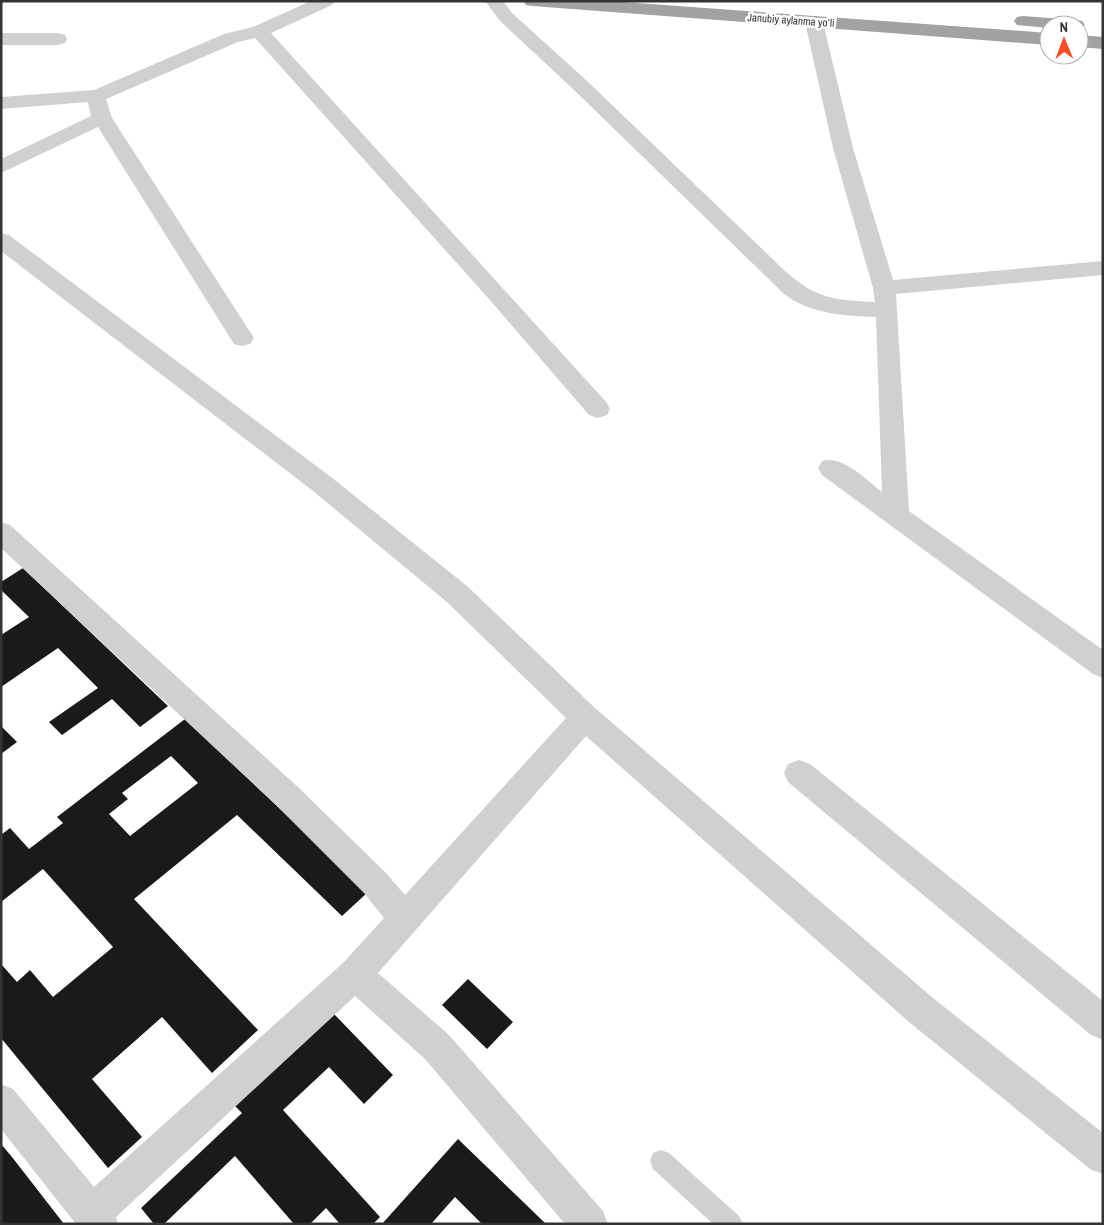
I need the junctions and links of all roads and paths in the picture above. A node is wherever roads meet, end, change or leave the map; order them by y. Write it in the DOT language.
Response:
graph roads {
  1 [pos="326,1"];
  2 [pos="494,1"];
  3 [pos="532,1"];
  4 [pos="742,1"];
  5 [pos="814,22"];
  6 [pos="1039,22"];
  7 [pos="1089,26"];
  8 [pos="1103,27"];
  9 [pos="259,31"];
  10 [pos="1039,38"];
  11 [pos="1,39"];
  12 [pos="58,39"];
  13 [pos="1089,42"];
  14 [pos="1103,43"];
  15 [pos="97,96"];
  16 [pos="1,102"];
  17 [pos="102,118"];
  18 [pos="1,167"];
  19 [pos="1,240"];
  20 [pos="1103,268"];
  21 [pos="884,288"];
  22 [pos="888,310"];
  23 [pos="242,338"];
  24 [pos="598,409"];
  25 [pos="831,468"];
  26 [pos="896,517"];
  27 [pos="1,532"];
  28 [pos="1103,666"];
  29 [pos="585,717"];
  30 [pos="799,773"];
  31 [pos="405,919"];
  32 [pos="355,974"];
  33 [pos="1103,1023"];
  34 [pos="1,1101"];
  35 [pos="1103,1156"];
  36 [pos="662,1160"];
  37 [pos="96,1219"];
  38 [pos="590,1224"];
  39 [pos="731,1224"];
  1 -- 9 [label="street"];
  2 -- 22 [label="street"];
  3 -- 5 [label="highway, Janubiy aylanma yoʻli"];
  4 -- 6 [label="highway, Janubiy aylanma yoʻli"];
  5 -- 10 [label="highway, Janubiy aylanma yoʻli"];
  5 -- 21 [label="street"];
  7 -- 8 [label="highway, Janubiy aylanma yoʻli"];
  9 -- 15 [label="street"];
  9 -- 24 [label="street"];
  11 -- 12 [label="street"];
  13 -- 14 [label="highway"];
  15 -- 16 [label="street"];
  15 -- 17 [label="street"];
  17 -- 18 [label="street"];
  17 -- 23 [label="street"];
  19 -- 29 [label="street"];
  20 -- 21 [label="street"];
  21 -- 22 [label="street"];
  22 -- 26 [label="street"];
  25 -- 26 [label="street"];
  26 -- 28 [label="street"];
  27 -- 31 [label="street"];
  29 -- 31 [label="street"];
  29 -- 35 [label="street"];
  30 -- 33 [label="street"];
  31 -- 32 [label="street"];
  32 -- 37 [label="street"];
  32 -- 38 [label="street"];
  34 -- 37 [label="street"];
  36 -- 39 [label="lane"];
}
